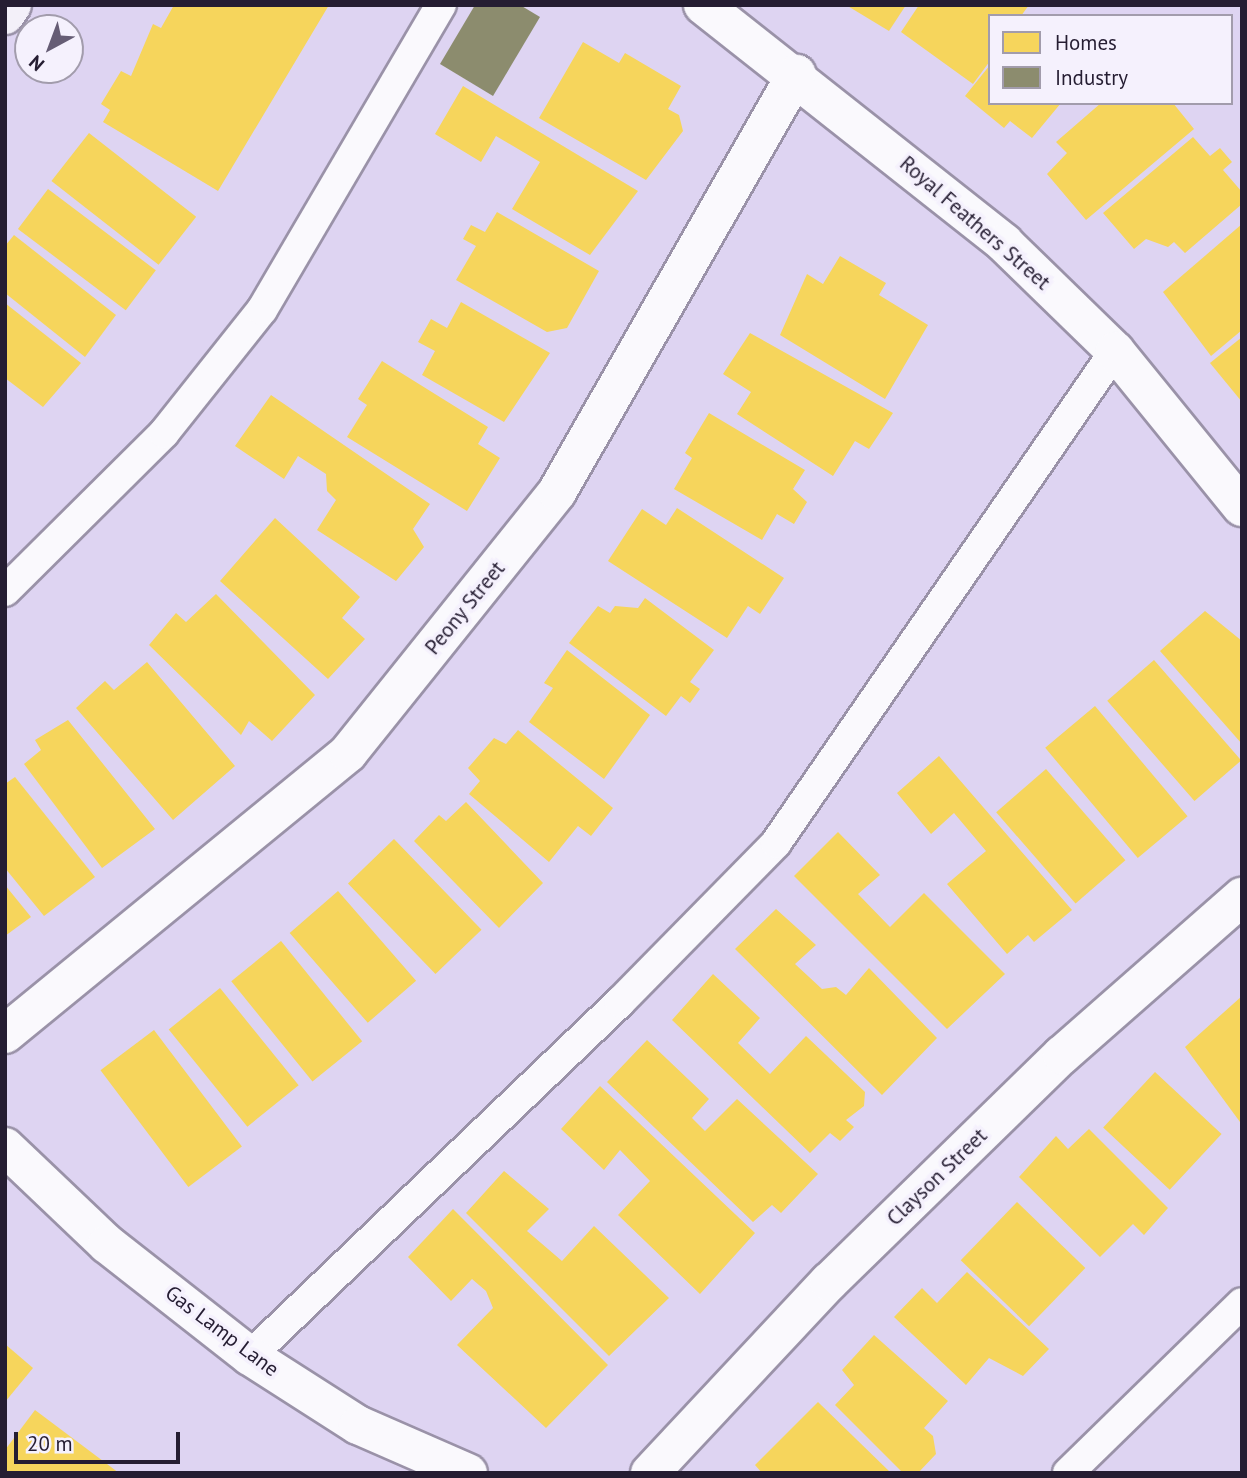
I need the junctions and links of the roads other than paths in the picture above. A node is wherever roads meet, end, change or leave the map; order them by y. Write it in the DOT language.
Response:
graph roads {
  1 [pos="12,5"];
  2 [pos="441,5"];
  3 [pos="703,5"];
  4 [pos="5,15"];
  5 [pos="796,74"];
  6 [pos="1115,351"];
  7 [pos="1242,507"];
  8 [pos="5,591"];
  9 [pos="1242,897"];
  10 [pos="5,1034"];
  11 [pos="5,1147"];
  12 [pos="1242,1303"];
  13 [pos="250,1356"];
  14 [pos="468,1473"];
  15 [pos="650,1473"];
  16 [pos="1068,1473"];
  1 -- 4 [label="street"];
  2 -- 8 [label="lane"];
  3 -- 5 [label="street, Royal Feathers Street"];
  5 -- 6 [label="street, Royal Feathers Street"];
  5 -- 10 [label="street, Peony Street"];
  6 -- 7 [label="street, Royal Feathers Street"];
  6 -- 13 [label="lane"];
  9 -- 15 [label="street, Clayson Street"];
  11 -- 13 [label="street, Gas Lamp Lane"];
  12 -- 16 [label="lane"];
  13 -- 14 [label="street, Gas Lamp Lane"];
}
